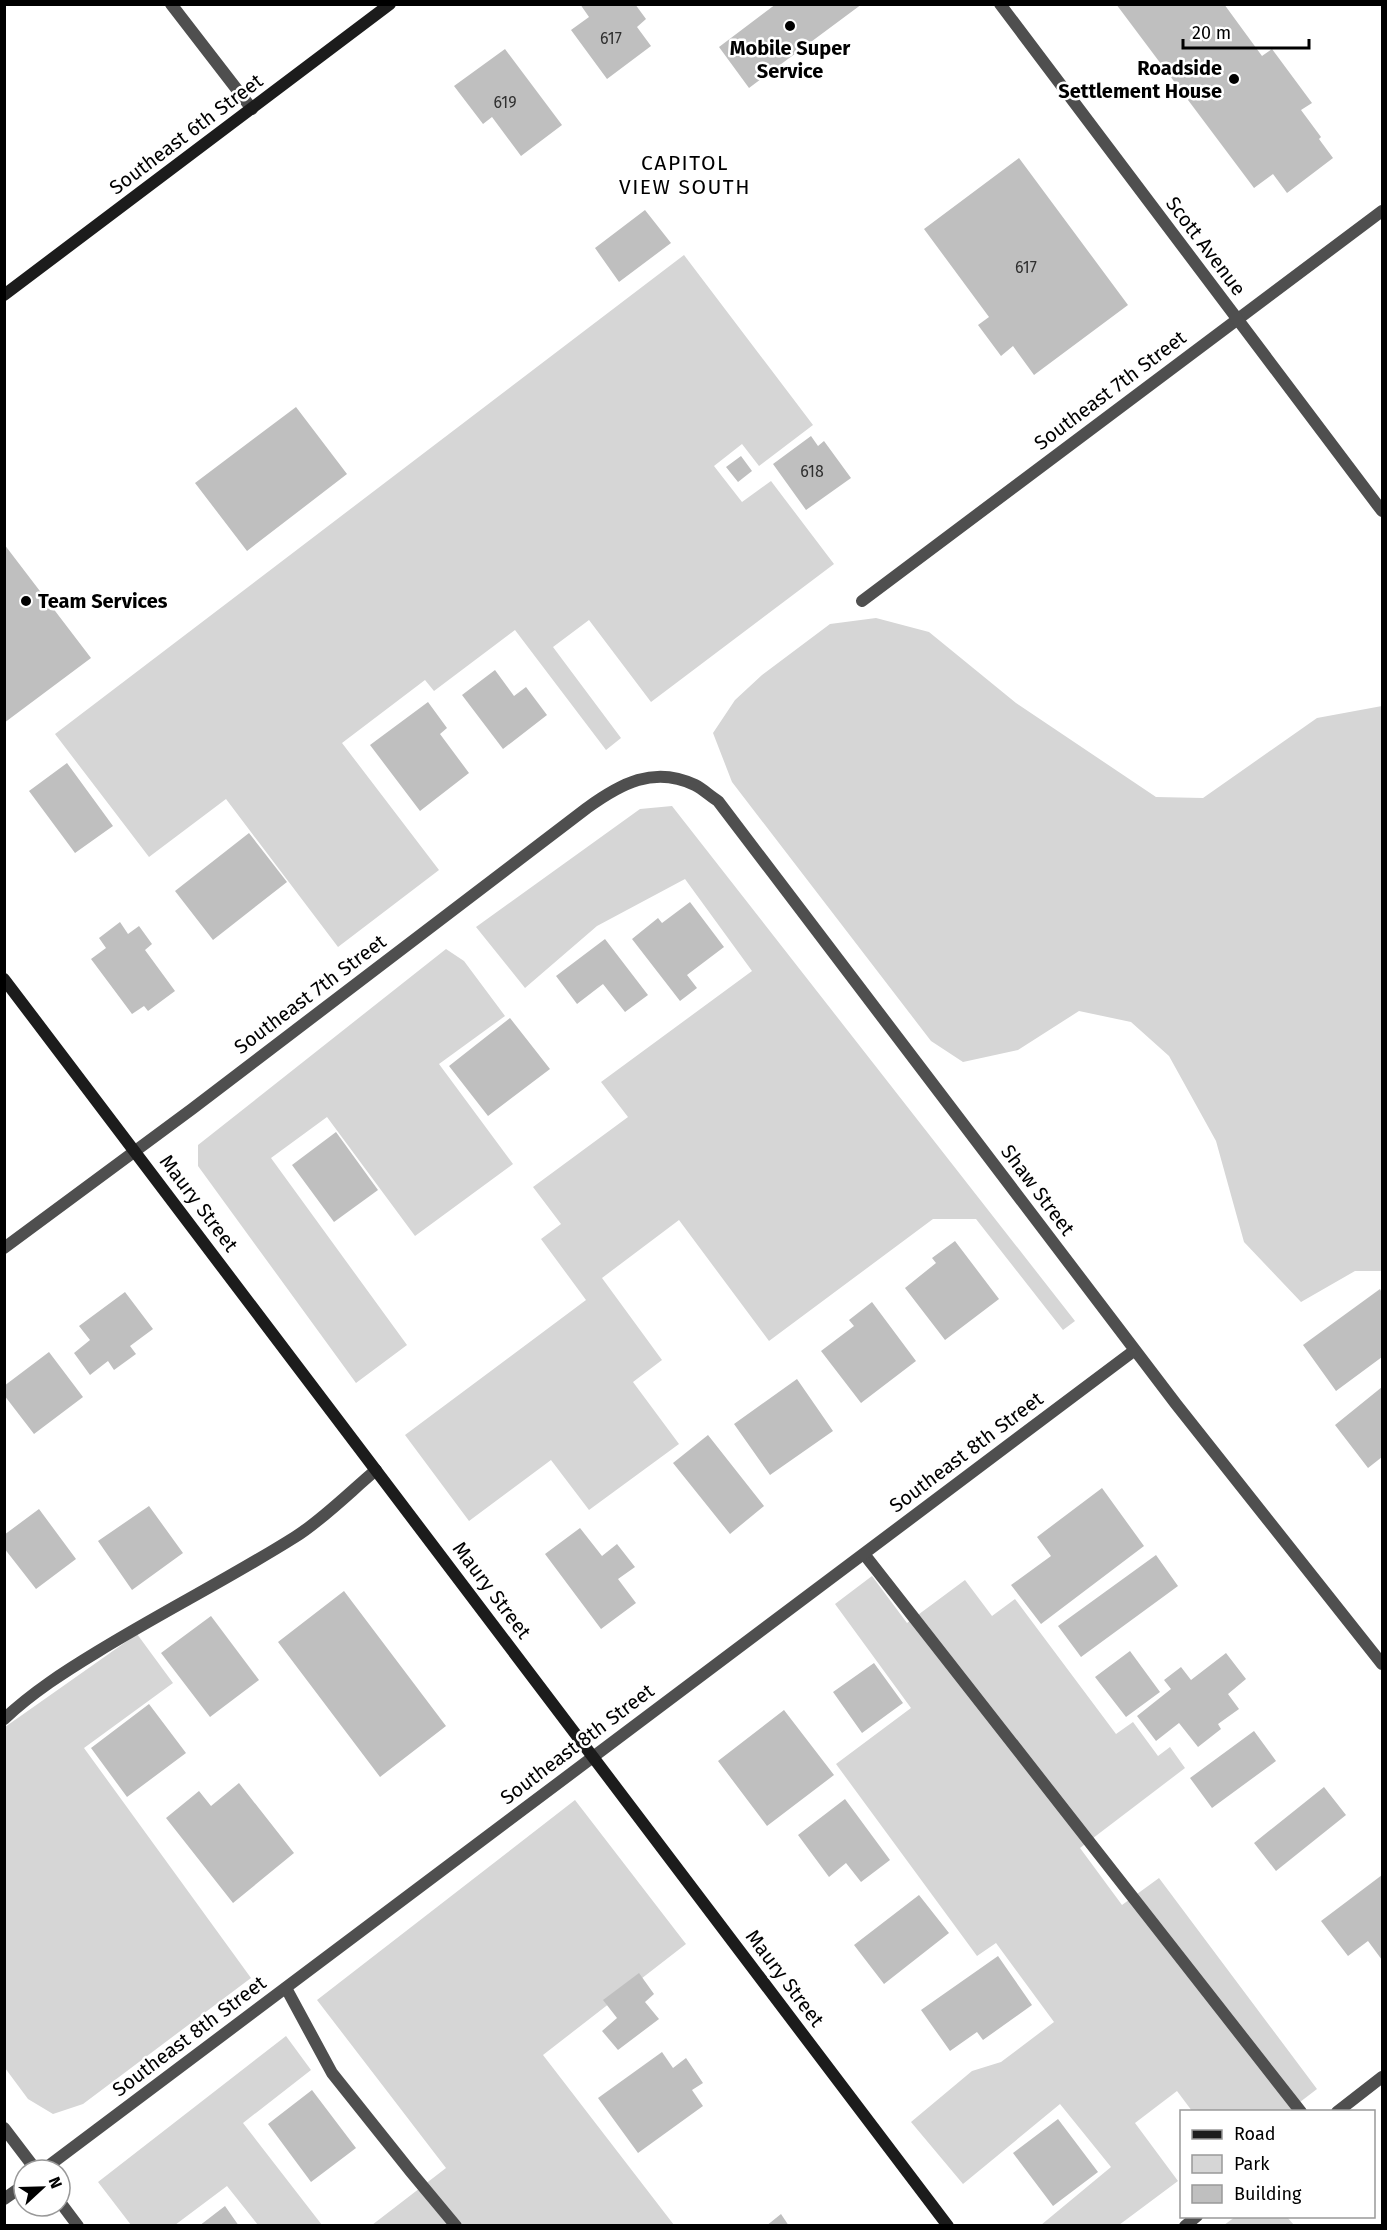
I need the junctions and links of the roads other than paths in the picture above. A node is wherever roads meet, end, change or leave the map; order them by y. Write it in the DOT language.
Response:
graph roads {
  1 [pos="171,4"];
  2 [pos="390,4"];
  3 [pos="1000,4"];
  4 [pos="252,109"];
  5 [pos="1383,211"];
  6 [pos="4,295"];
  7 [pos="1237,320"];
  8 [pos="1383,511"];
  9 [pos="862,601"];
  10 [pos="642,778"];
  11 [pos="4,979"];
  12 [pos="135,1151"];
  13 [pos="4,1248"];
  14 [pos="1135,1350"];
  15 [pos="376,1470"];
  16 [pos="864,1554"];
  17 [pos="1383,1665"];
  18 [pos="4,1719"];
  19 [pos="593,1757"];
  20 [pos="286,1988"];
  21 [pos="1383,2077"];
  22 [pos="1299,2110"];
  23 [pos="1340,2110"];
  24 [pos="4,2128"];
  25 [pos="27,2158"];
  26 [pos="59,2158"];
  27 [pos="456,2226"];
  28 [pos="948,2226"];
  1 -- 4 [label="street"];
  2 -- 4 [label="main road, Southeast 6th Street"];
  3 -- 7 [label="street, Scott Avenue"];
  4 -- 6 [label="main road, Southeast 6th Street"];
  5 -- 7 [label="street, Southeast 7th Street"];
  7 -- 8 [label="street, Scott Avenue"];
  7 -- 9 [label="street, Southeast 7th Street"];
  10 -- 12 [label="street, Southeast 7th Street"];
  10 -- 14 [label="street, Shaw Street"];
  11 -- 12 [label="main road, Maury Street"];
  12 -- 13 [label="street, Southeast 7th Street"];
  12 -- 15 [label="main road, Maury Street"];
  14 -- 16 [label="street, Southeast 8th Street"];
  14 -- 17 [label="street, Shaw Street"];
  15 -- 18 [label="street"];
  15 -- 19 [label="main road, Maury Street"];
  16 -- 19 [label="street, Southeast 8th Street"];
  16 -- 22 [label="street"];
  19 -- 20 [label="street, Southeast 8th Street"];
  19 -- 28 [label="main road, Maury Street"];
  20 -- 26 [label="street, Southeast 8th Street"];
  20 -- 27 [label="street"];
  21 -- 23 [label="street"];
  24 -- 25 [label="street"];
}
